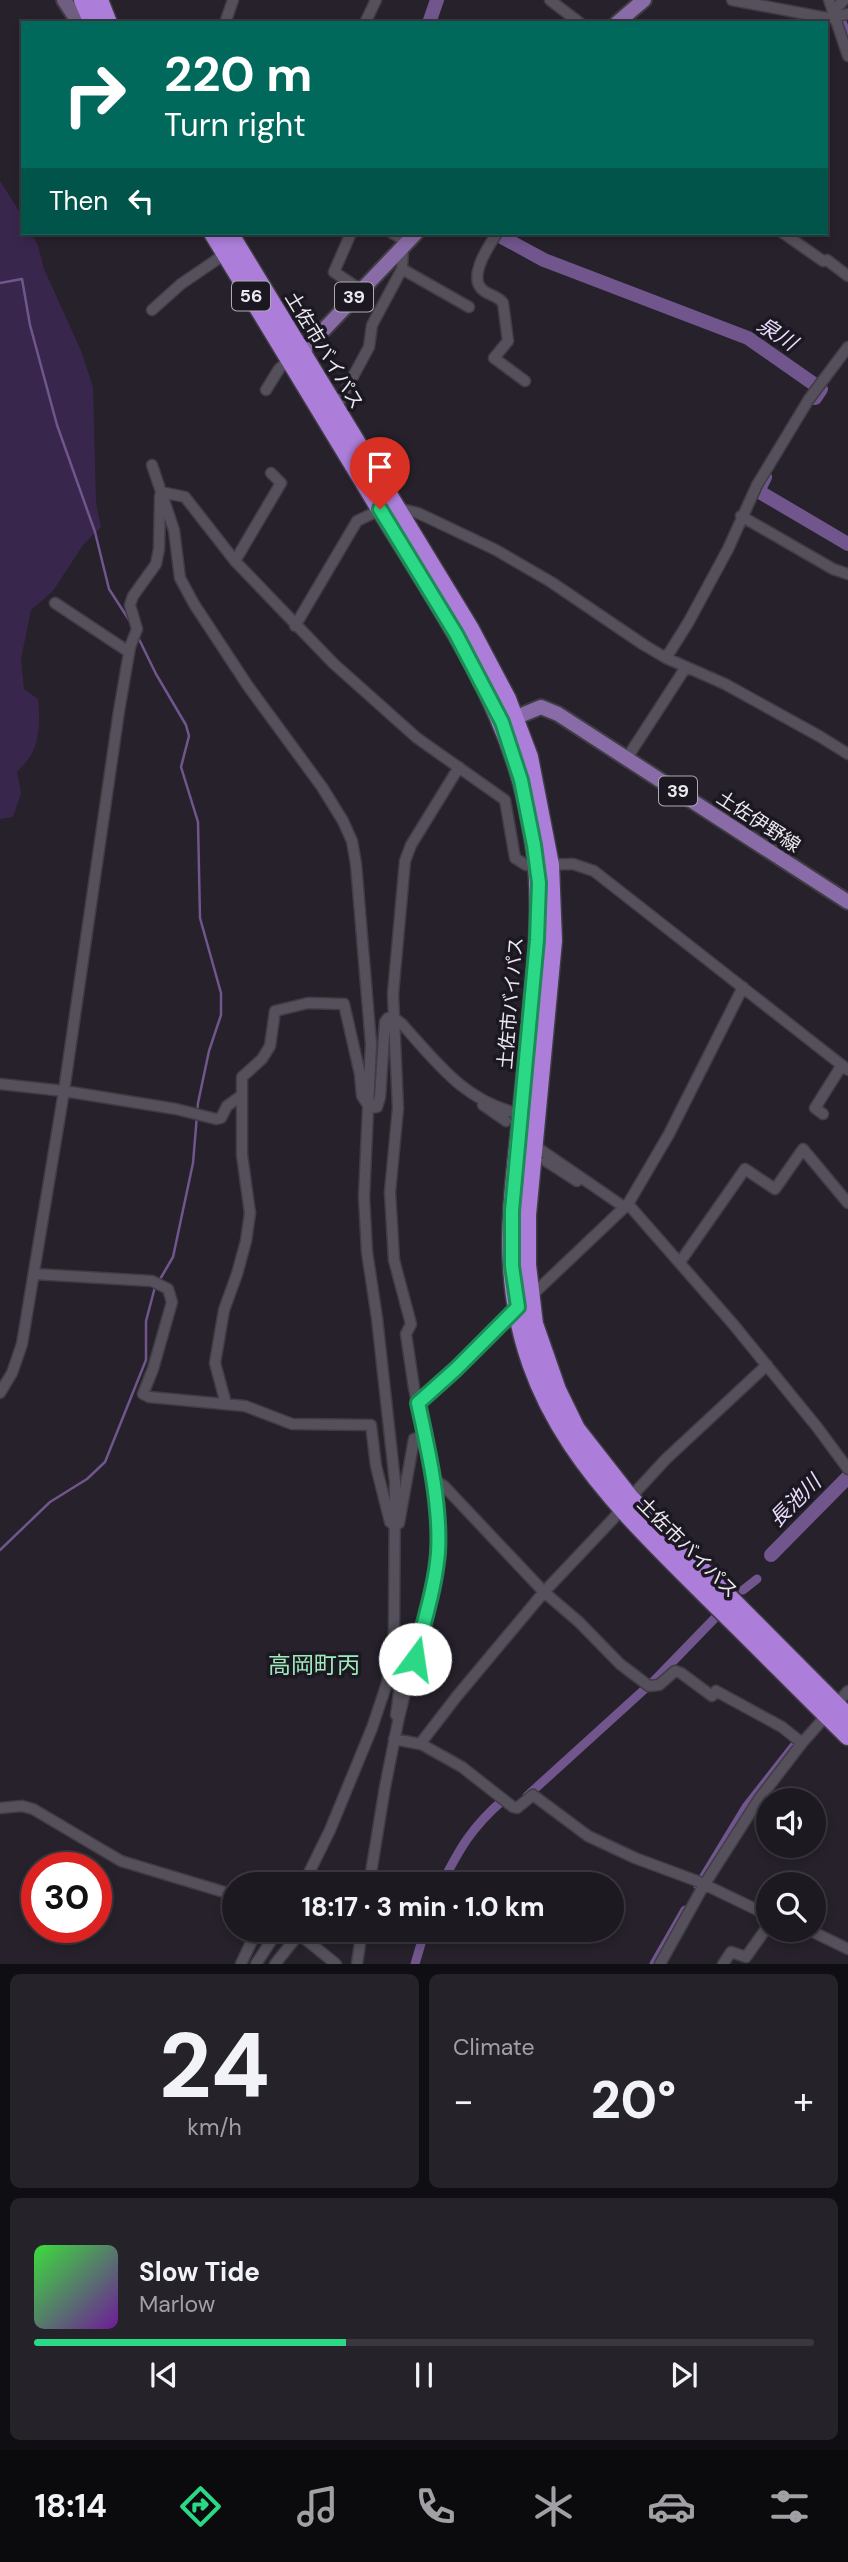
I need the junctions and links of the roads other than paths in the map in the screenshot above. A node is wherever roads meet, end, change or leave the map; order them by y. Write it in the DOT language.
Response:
graph roads {
  1 [pos="64,0"];
  2 [pos="77,0"];
  3 [pos="83,0"];
  4 [pos="99,0"];
  5 [pos="233,0"];
  6 [pos="376,0"];
  7 [pos="550,0"];
  8 [pos="644,0"];
  9 [pos="732,0"];
  10 [pos="829,0"];
  11 [pos="840,12"];
  12 [pos="78,21"];
  13 [pos="92,21"];
  14 [pos="107,21"];
  15 [pos="226,21"];
  16 [pos="366,21"];
  17 [pos="577,21"];
  18 [pos="619,21"];
  19 [pos="848,56"];
  20 [pos="220,235"];
  21 [pos="220,235"];
  22 [pos="350,235"];
  23 [pos="495,235"];
  24 [pos="786,235"];
  25 [pos="409,240"];
  26 [pos="225,254"];
  27 [pos="402,269"];
  28 [pos="848,276"];
  29 [pos="361,290"];
  30 [pos="469,307"];
  31 [pos="152,310"];
  32 [pos="848,347"];
  33 [pos="296,355"];
  34 [pos="525,381"];
  35 [pos="266,390"];
  36 [pos="336,408"];
  37 [pos="152,465"];
  38 [pos="271,473"];
  39 [pos="161,492"];
  40 [pos="206,506"];
  41 [pos="388,508"];
  42 [pos="741,516"];
  43 [pos="205,523"];
  44 [pos="234,561"];
  45 [pos="848,575"];
  46 [pos="55,603"];
  47 [pos="295,626"];
  48 [pos="129,652"];
  49 [pos="666,658"];
  50 [pos="686,667"];
  51 [pos="509,720"];
  52 [pos="848,754"];
  53 [pos="627,758"];
  54 [pos="459,767"];
  55 [pos="544,866"];
  56 [pos="848,902"];
  57 [pos="743,987"];
  58 [pos="393,1017"];
  59 [pos="845,1067"];
  60 [pos="0,1084"];
  61 [pos="456,1084"];
  62 [pos="64,1091"];
  63 [pos="242,1095"];
  64 [pos="370,1108"];
  65 [pos="823,1114"];
  66 [pos="514,1117"];
  67 [pos="539,1154"];
  68 [pos="601,1189"];
  69 [pos="848,1203"];
  70 [pos="626,1205"];
  71 [pos="680,1262"];
  72 [pos="34,1274"];
  73 [pos="524,1302"];
  74 [pos="766,1365"];
  75 [pos="0,1393"];
  76 [pos="418,1403"];
  77 [pos="226,1404"];
  78 [pos="425,1437"];
  79 [pos="848,1469"];
  80 [pos="433,1479"];
  81 [pos="625,1504"];
  82 [pos="395,1526"];
  83 [pos="544,1592"];
  84 [pos="392,1657"];
  85 [pos="848,1691"];
  86 [pos="837,1713"];
  87 [pos="399,1717"];
  88 [pos="848,1736"];
  89 [pos="394,1739"];
  90 [pos="799,1741"];
  91 [pos="421,1744"];
  92 [pos="0,1808"];
  93 [pos="309,1872"];
  94 [pos="371,1872"];
  95 [pos="702,1883"];
  96 [pos="222,1891"];
  97 [pos="756,1909"];
  98 [pos="826,1938"];
  99 [pos="251,1942"];
  100 [pos="270,1942"];
  101 [pos="360,1942"];
  102 [pos="757,1942"];
  103 [pos="848,1949"];
  104 [pos="241,1964"];
  105 [pos="256,1964"];
  106 [pos="275,1964"];
  107 [pos="336,1964"];
  108 [pos="357,1964"];
  109 [pos="660,1964"];
  110 [pos="723,1964"];
  1 -- 2 [label="main road"];
  1 -- 12 [label="main road"];
  3 -- 13 [label="highway"];
  4 -- 14 [label="highway"];
  5 -- 15 [label="street"];
  6 -- 16 [label="street"];
  7 -- 17 [label="street"];
  8 -- 18 [label="main road"];
  9 -- 11 [label="street"];
  10 -- 11 [label="street"];
  11 -- 19 [label="street"];
  20 -- 26 [label="highway, 土佐市バイパス / 56"];
  21 -- 33 [label="highway, 土佐市バイパス / 56"];
  22 -- 29 [label="street"];
  23 -- 34 [label="street"];
  24 -- 28 [label="street"];
  25 -- 27 [label="street"];
  25 -- 29 [label="main road, 39"];
  26 -- 31 [label="street"];
  26 -- 33 [label="highway, 土佐市バイパス / 56"];
  27 -- 30 [label="street"];
  27 -- 36 [label="street"];
  29 -- 33 [label="main road, 39"];
  32 -- 42 [label="street"];
  33 -- 35 [label="street"];
  33 -- 36 [label="highway, 土佐市バイパス / 56"];
  33 -- 41 [label="highway, 土佐市バイパス / 56"];
  36 -- 41 [label="highway, 土佐市バイパス / 56"];
  37 -- 39 [label="street"];
  38 -- 44 [label="street"];
  39 -- 43 [label="street"];
  39 -- 48 [label="street"];
  39 -- 64 [label="street"];
  40 -- 43 [label="street"];
  41 -- 47 [label="street"];
  41 -- 49 [label="street"];
  41 -- 51 [label="highway, 土佐市バイパス / 56"];
  42 -- 45 [label="street"];
  42 -- 49 [label="street"];
  43 -- 44 [label="street"];
  44 -- 47 [label="street"];
  46 -- 48 [label="street"];
  47 -- 54 [label="street"];
  48 -- 62 [label="street"];
  49 -- 50 [label="street"];
  50 -- 52 [label="street"];
  50 -- 53 [label="street"];
  51 -- 53 [label="main road, 土佐伊野線 / 39"];
  51 -- 55 [label="highway, 土佐市バイパス / 56"];
  53 -- 56 [label="main road, 土佐伊野線 / 39"];
  54 -- 55 [label="street"];
  54 -- 58 [label="street"];
  55 -- 57 [label="street"];
  55 -- 66 [label="highway, 土佐市バイパス / 56"];
  55 -- 67 [label="highway, 土佐市バイパス / 56"];
  57 -- 59 [label="street"];
  57 -- 70 [label="street"];
  58 -- 61 [label="street"];
  58 -- 64 [label="street"];
  58 -- 76 [label="street"];
  59 -- 65 [label="street"];
  60 -- 62 [label="street"];
  61 -- 66 [label="street"];
  61 -- 66 [label="street"];
  62 -- 63 [label="street"];
  62 -- 72 [label="street"];
  63 -- 64 [label="street"];
  63 -- 77 [label="street"];
  64 -- 82 [label="street"];
  66 -- 73 [label="highway, 土佐市バイパス / 56"];
  67 -- 68 [label="street"];
  67 -- 68 [label="street"];
  67 -- 73 [label="highway, 土佐市バイパス / 56"];
  68 -- 70 [label="street"];
  69 -- 71 [label="street"];
  70 -- 71 [label="street"];
  70 -- 73 [label="street"];
  71 -- 74 [label="street"];
  72 -- 75 [label="street"];
  72 -- 77 [label="street"];
  73 -- 76 [label="street"];
  73 -- 81 [label="highway, 土佐市バイパス / 56"];
  74 -- 79 [label="street"];
  74 -- 81 [label="street"];
  76 -- 78 [label="street"];
  77 -- 82 [label="street"];
  78 -- 80 [label="street"];
  78 -- 82 [label="street"];
  80 -- 83 [label="street"];
  80 -- 87 [label="street"];
  81 -- 83 [label="street"];
  81 -- 86 [label="highway, 土佐市バイパス / 56"];
  82 -- 84 [label="street"];
  83 -- 90 [label="street"];
  83 -- 91 [label="street"];
  84 -- 87 [label="street"];
  84 -- 93 [label="street"];
  85 -- 86 [label="street"];
  86 -- 88 [label="highway, 土佐市バイパス / 56"];
  86 -- 90 [label="street"];
  87 -- 89 [label="street"];
  89 -- 91 [label="street"];
  89 -- 94 [label="street"];
  90 -- 95 [label="street"];
  91 -- 95 [label="street"];
  92 -- 96 [label="street"];
  95 -- 97 [label="street"];
  95 -- 109 [label="street"];
  98 -- 103 [label="street"];
  99 -- 104 [label="street"];
  100 -- 105 [label="street"];
  101 -- 108 [label="street"];
  102 -- 110 [label="street"];
  106 -- 107 [label="street"];
}
